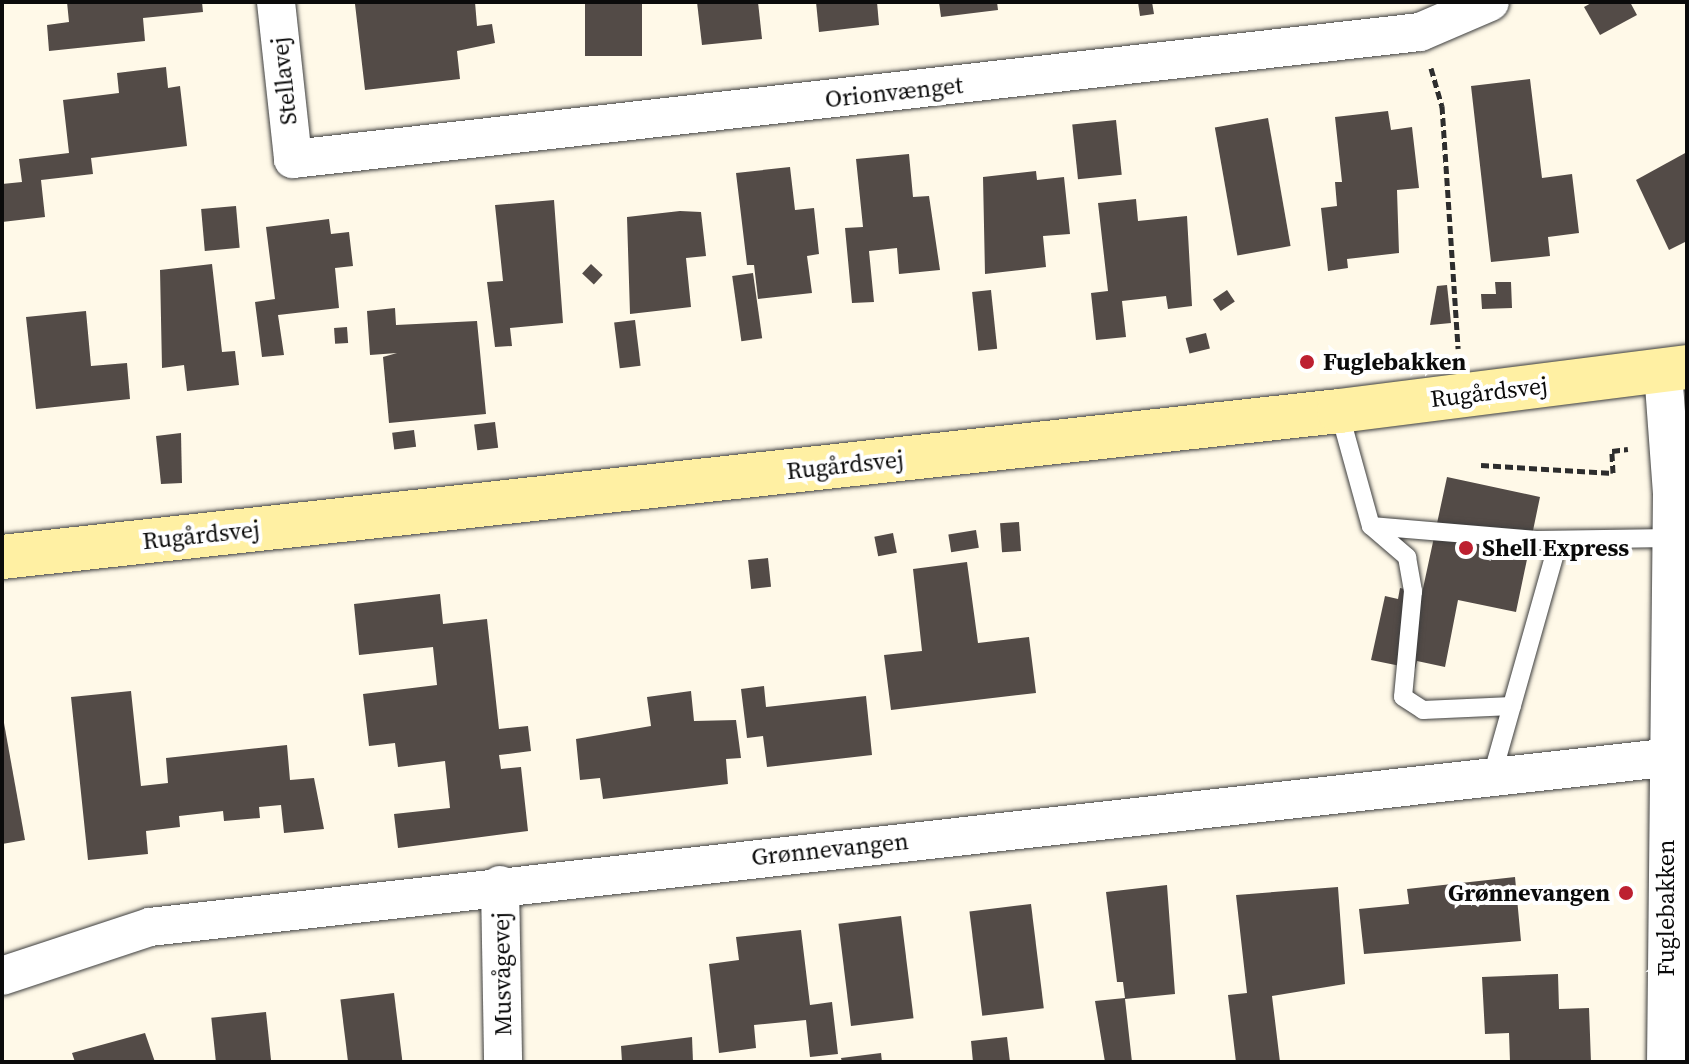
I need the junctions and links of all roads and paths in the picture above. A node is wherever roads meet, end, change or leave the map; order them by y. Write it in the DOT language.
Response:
graph roads {
  1 [pos="276,2"];
  2 [pos="1490,2"];
  3 [pos="1420,32"];
  4 [pos="293,159"];
  5 [pos="1458,348"];
  6 [pos="1675,369"];
  7 [pos="1339,411"];
  8 [pos="1481,465"];
  9 [pos="1613,473"];
  10 [pos="1371,526"];
  11 [pos="1671,538"];
  12 [pos="1559,540"];
  13 [pos="2,557"];
  14 [pos="1512,706"];
  15 [pos="1492,776"];
  16 [pos="1673,777"];
  17 [pos="500,885"];
  18 [pos="2,976"];
  19 [pos="503,1062"];
  20 [pos="1666,1062"];
  1 -- 4 [label="street, Stellavej"];
  2 -- 3 [label="street, Orionvænget"];
  3 -- 4 [label="street, Orionvænget"];
  3 -- 5 [label="path"];
  6 -- 7 [label="main road, Rugårdsvej"];
  6 -- 11 [label="street, Fuglebakken"];
  7 -- 10 [label="lane"];
  7 -- 13 [label="main road, Rugårdsvej"];
  8 -- 9 [label="path"];
  10 -- 12 [label="lane"];
  10 -- 14 [label="lane"];
  11 -- 12 [label="lane"];
  11 -- 16 [label="street, Fuglebakken"];
  12 -- 14 [label="lane"];
  14 -- 15 [label="lane"];
  15 -- 16 [label="street, Grønnevangen"];
  15 -- 17 [label="street, Grønnevangen"];
  16 -- 20 [label="street, Fuglebakken"];
  17 -- 18 [label="street, Grønnevangen"];
  17 -- 19 [label="street, Musvågevej"];
}
